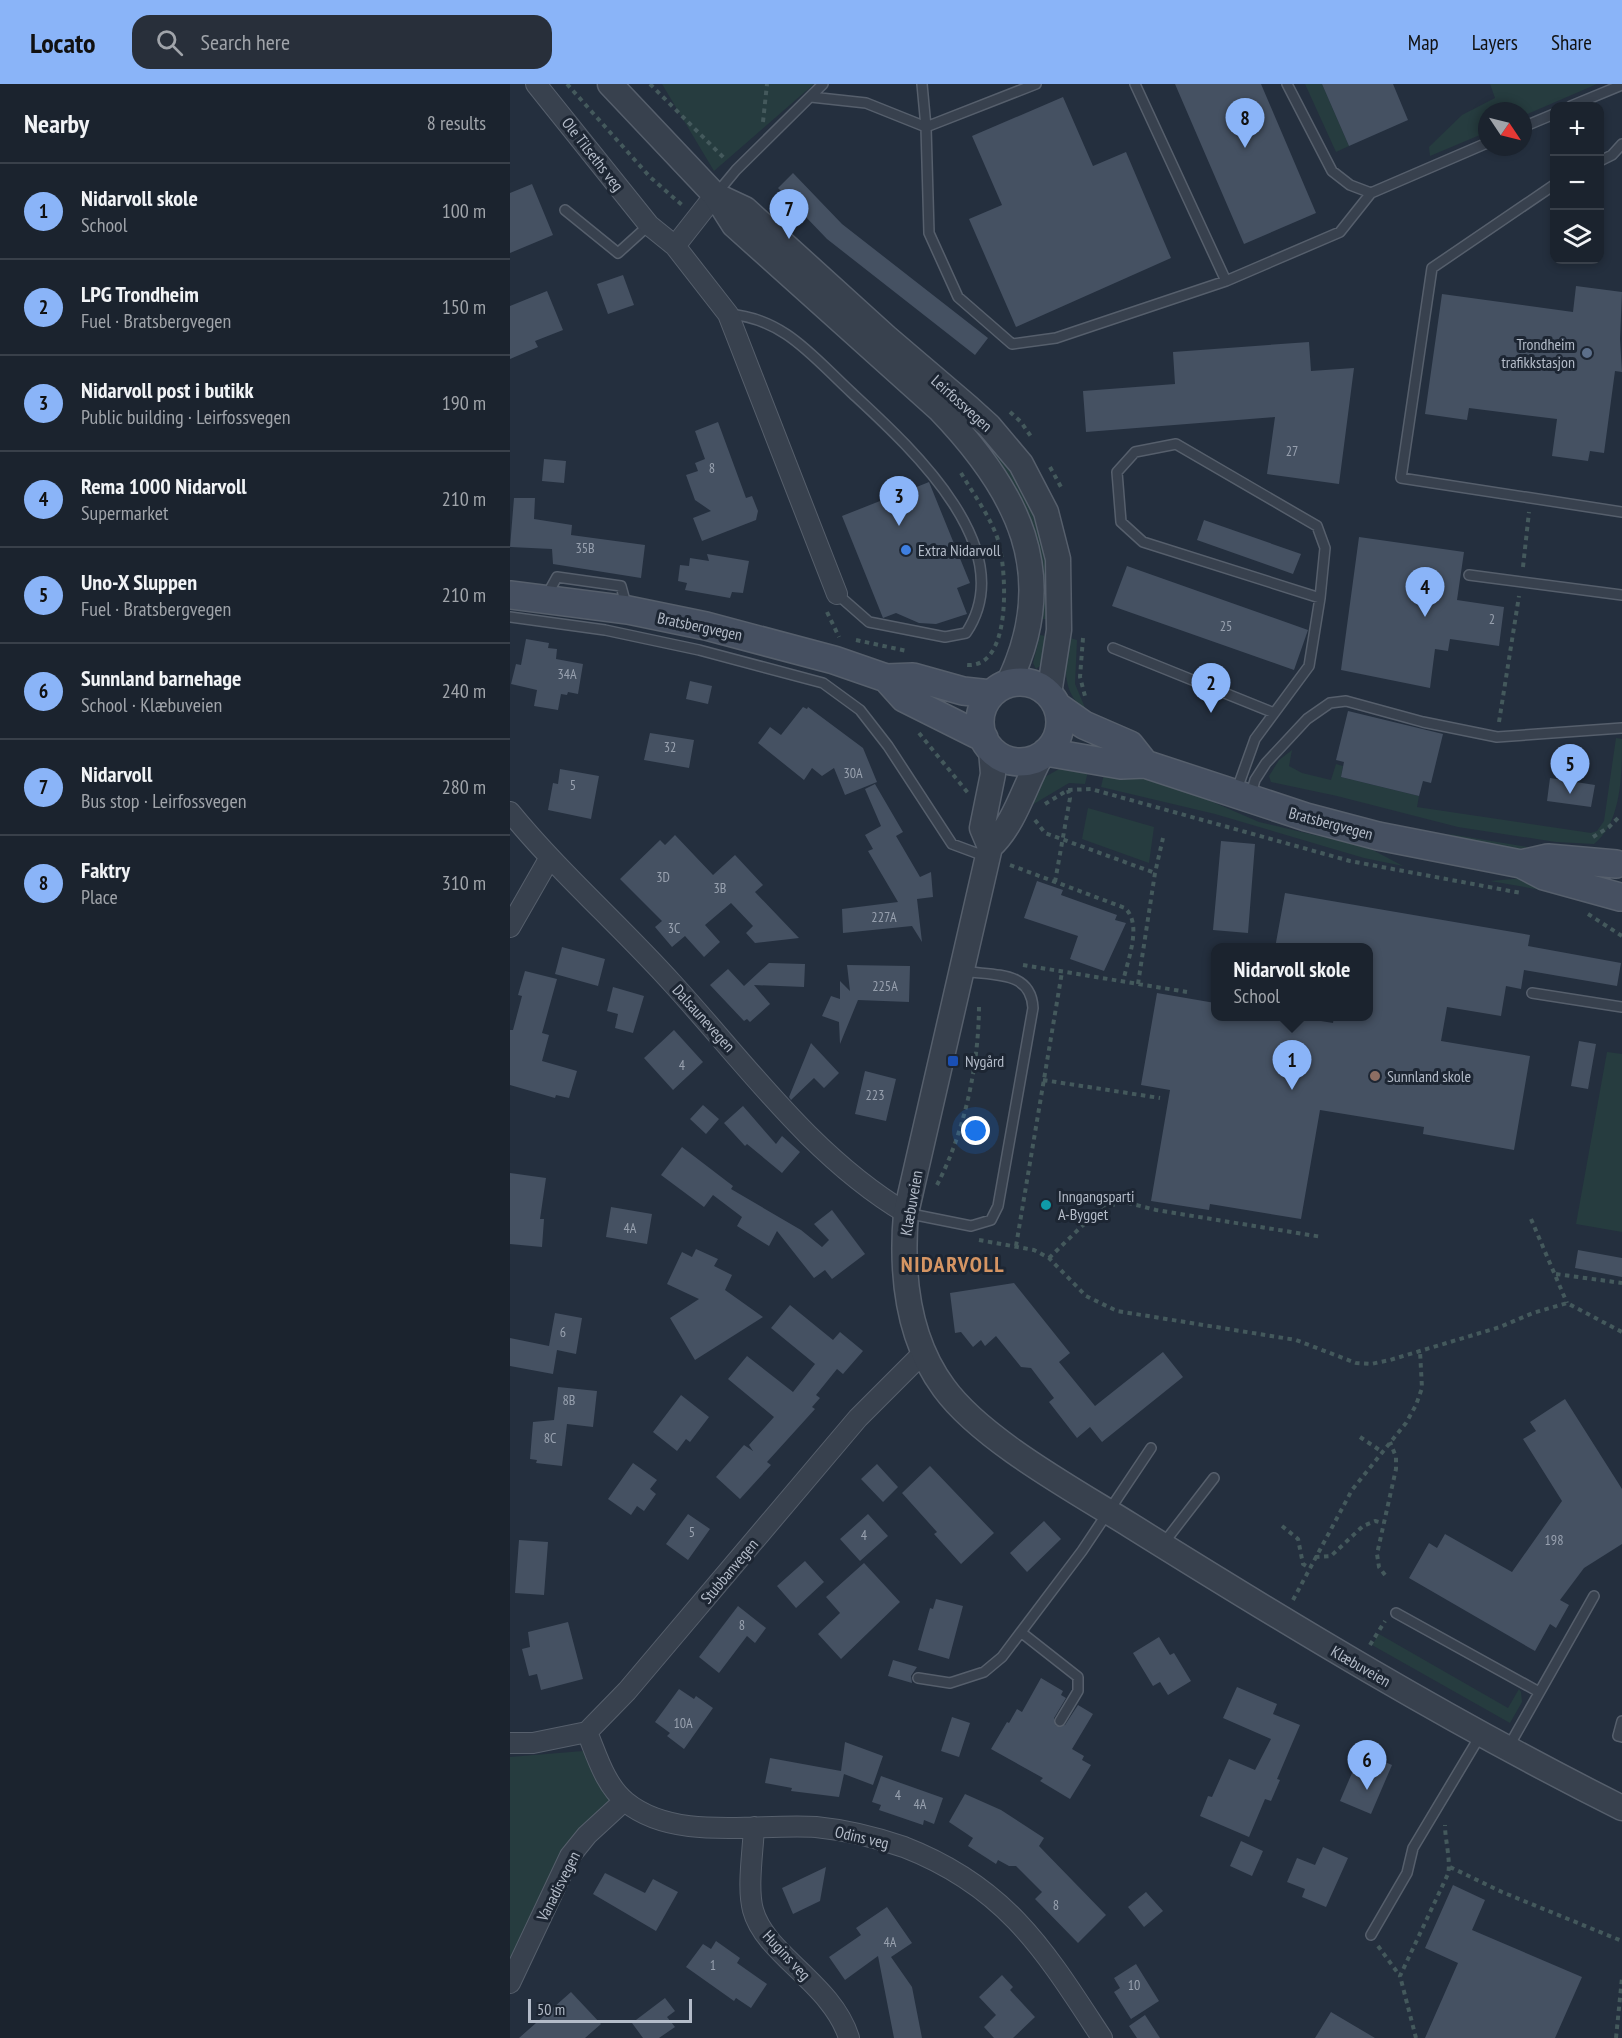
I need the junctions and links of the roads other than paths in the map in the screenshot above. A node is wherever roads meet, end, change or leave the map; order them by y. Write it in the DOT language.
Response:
graph roads {
  1 [pos="536,84"];
  2 [pos="610,84"];
  3 [pos="823,84"];
  4 [pos="922,84"];
  5 [pos="1036,84"];
  6 [pos="1135,84"];
  7 [pos="1287,84"];
  8 [pos="1622,85"];
  9 [pos="811,97"];
  10 [pos="1581,102"];
  11 [pos="1550,116"];
  12 [pos="1532,123"];
  13 [pos="926,127"];
  14 [pos="1622,144"];
  15 [pos="1478,147"];
  16 [pos="1604,159"];
  17 [pos="1550,188"];
  18 [pos="1371,193"];
  19 [pos="715,195"];
  20 [pos="565,210"];
  21 [pos="649,225"];
  22 [pos="675,246"];
  23 [pos="1226,281"];
  24 [pos="728,314"];
  25 [pos="1622,512"];
  26 [pos="1469,575"];
  27 [pos="510,595"];
  28 [pos="1622,595"];
  29 [pos="1320,598"];
  30 [pos="831,599"];
  31 [pos="510,617"];
  32 [pos="1113,648"];
  33 [pos="886,678"];
  34 [pos="1000,689"];
  35 [pos="1053,700"];
  36 [pos="1274,713"];
  37 [pos="1622,728"];
  38 [pos="987,744"];
  39 [pos="1043,754"];
  40 [pos="1145,764"];
  41 [pos="1243,797"];
  42 [pos="510,812"];
  43 [pos="988,852"];
  44 [pos="549,859"];
  45 [pos="1619,859"];
  46 [pos="1521,864"];
  47 [pos="1621,898"];
  48 [pos="510,927"];
  49 [pos="971,972"];
  50 [pos="1532,993"];
  51 [pos="1622,1008"];
  52 [pos="915,1216"];
  53 [pos="924,1352"];
  54 [pos="1151,1448"];
  55 [pos="1215,1478"];
  56 [pos="1108,1511"];
  57 [pos="1162,1545"];
  58 [pos="1594,1596"];
  59 [pos="1396,1612"];
  60 [pos="1022,1633"];
  61 [pos="918,1678"];
  62 [pos="1539,1692"];
  63 [pos="1060,1721"];
  64 [pos="1622,1721"];
  65 [pos="587,1732"];
  66 [pos="1481,1734"];
  67 [pos="1622,1737"];
  68 [pos="510,1743"];
  69 [pos="1508,1749"];
  70 [pos="624,1801"];
  71 [pos="1622,1808"];
  72 [pos="754,1827"];
  73 [pos="1371,1935"];
  74 [pos="510,1983"];
  75 [pos="849,2038"];
  76 [pos="1102,2038"];
  1 -- 21 [label="street, Ole Tilseths veg"];
  2 -- 19 [label="street, Leirfossvegen"];
  3 -- 9 [label="lane"];
  4 -- 13 [label="lane"];
  5 -- 13 [label="lane"];
  6 -- 23 [label="lane"];
  7 -- 18 [label="lane"];
  8 -- 10 [label="lane"];
  9 -- 13 [label="lane"];
  9 -- 19 [label="lane"];
  11 -- 12 [label="lane"];
  13 -- 23 [label="lane"];
  14 -- 16 [label="lane"];
  15 -- 18 [label="lane"];
  17 -- 25 [label="lane"];
  18 -- 23 [label="lane"];
  19 -- 22 [label="street"];
  19 -- 34 [label="street, Leirfossvegen"];
  19 -- 35 [label="street, Leirfossvegen"];
  20 -- 21 [label="lane"];
  21 -- 22 [label="street, Ole Tilseths veg"];
  22 -- 24 [label="street"];
  24 -- 30 [label="street"];
  24 -- 30 [label="lane"];
  26 -- 28 [label="lane"];
  27 -- 33 [label="main road, Bratsbergvegen"];
  29 -- 29 [label="lane"];
  29 -- 36 [label="lane"];
  31 -- 43 [label="lane"];
  32 -- 36 [label="lane"];
  33 -- 34 [label="main road, Bratsbergvegen"];
  33 -- 38 [label="main road, Bratsbergvegen"];
  34 -- 35 [label="main road"];
  34 -- 38 [label="main road"];
  35 -- 39 [label="main road"];
  35 -- 40 [label="main road"];
  36 -- 41 [label="lane"];
  37 -- 41 [label="lane"];
  38 -- 39 [label="main road"];
  38 -- 43 [label="street, Klæbuveien"];
  39 -- 40 [label="main road, Bratsbergvegen"];
  39 -- 43 [label="street, Klæbuveien"];
  40 -- 41 [label="main road, Bratsbergvegen"];
  41 -- 46 [label="main road, Bratsbergvegen"];
  42 -- 44 [label="street, Dalsaunevegen"];
  43 -- 49 [label="street, Klæbuveien"];
  44 -- 48 [label="street"];
  44 -- 52 [label="street, Dalsaunevegen"];
  45 -- 46 [label="main road, Bratsbergvegen"];
  45 -- 47 [label="main road"];
  46 -- 47 [label="main road, Bratsbergvegen"];
  49 -- 52 [label="street, Klæbuveien"];
  49 -- 52 [label="lane"];
  50 -- 51 [label="lane"];
  52 -- 53 [label="street, Klæbuveien"];
  53 -- 56 [label="street, Klæbuveien"];
  53 -- 65 [label="street, Stubbanvegen"];
  54 -- 56 [label="lane"];
  55 -- 57 [label="lane"];
  56 -- 57 [label="street, Klæbuveien"];
  56 -- 60 [label="lane"];
  57 -- 66 [label="street, Klæbuveien"];
  58 -- 62 [label="lane"];
  59 -- 62 [label="lane"];
  60 -- 61 [label="lane"];
  60 -- 63 [label="lane"];
  62 -- 69 [label="lane"];
  64 -- 67 [label="lane"];
  65 -- 68 [label="street"];
  65 -- 70 [label="street, Odins veg"];
  66 -- 69 [label="street, Klæbuveien"];
  66 -- 73 [label="lane"];
  69 -- 71 [label="street, Klæbuveien"];
  70 -- 72 [label="street, Odins veg"];
  70 -- 74 [label="street, Vanadisvegen"];
  72 -- 75 [label="street, Hugins veg"];
  72 -- 76 [label="street, Odins veg"];
}
